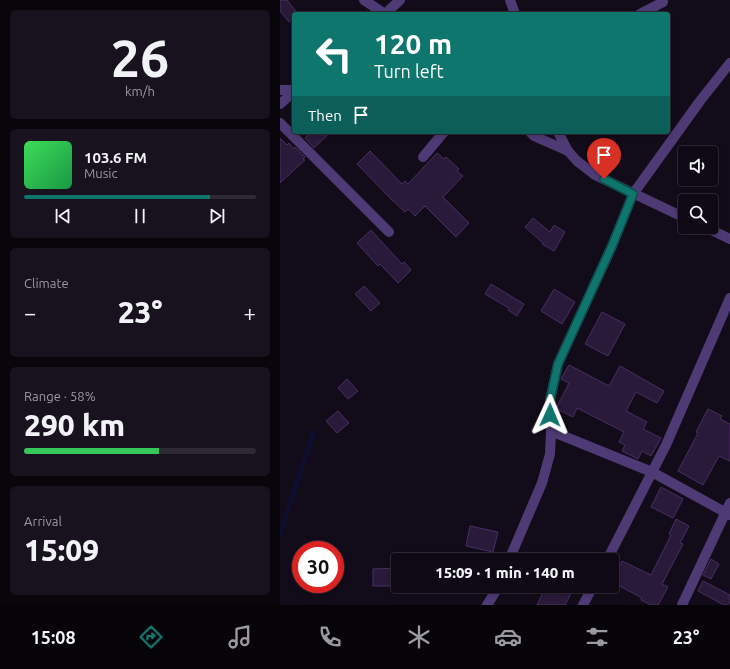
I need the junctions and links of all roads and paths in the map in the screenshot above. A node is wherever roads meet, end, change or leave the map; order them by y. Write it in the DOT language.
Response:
graph roads {
  1 [pos="364,0"];
  2 [pos="400,0"];
  3 [pos="510,0"];
  4 [pos="663,2"];
  5 [pos="382,12"];
  6 [pos="387,12"];
  7 [pos="514,12"];
  8 [pos="644,12"];
  9 [pos="730,62"];
  10 [pos="280,90"];
  11 [pos="292,91"];
  12 [pos="292,93"];
  13 [pos="280,104"];
  14 [pos="280,123"];
  15 [pos="442,134"];
  16 [pos="532,134"];
  17 [pos="559,134"];
  18 [pos="568,151"];
  19 [pos="423,157"];
  20 [pos="633,194"];
  21 [pos="678,215"];
  22 [pos="388,232"];
  23 [pos="718,233"];
  24 [pos="730,239"];
  25 [pos="730,298"];
  26 [pos="551,431"];
  27 [pos="652,472"];
  28 [pos="728,510"];
  29 [pos="512,553"];
  30 [pos="611,553"];
  31 [pos="494,593"];
  32 [pos="590,593"];
  33 [pos="487,605"];
  34 [pos="584,605"];
  35 [pos="682,605"];
  1 -- 5 [label="street"];
  2 -- 6 [label="street"];
  3 -- 7 [label="street"];
  4 -- 8 [label="street"];
  9 -- 20 [label="street"];
  10 -- 11 [label="street"];
  12 -- 13 [label="street"];
  14 -- 22 [label="street"];
  15 -- 19 [label="street"];
  16 -- 18 [label="street"];
  17 -- 18 [label="street"];
  18 -- 20 [label="street"];
  20 -- 21 [label="street"];
  20 -- 26 [label="street"];
  23 -- 24 [label="street"];
  25 -- 27 [label="street"];
  26 -- 27 [label="street"];
  26 -- 29 [label="street"];
  27 -- 28 [label="street"];
  27 -- 30 [label="street"];
  28 -- 35 [label="street"];
  31 -- 33 [label="street"];
  32 -- 34 [label="street"];
}
